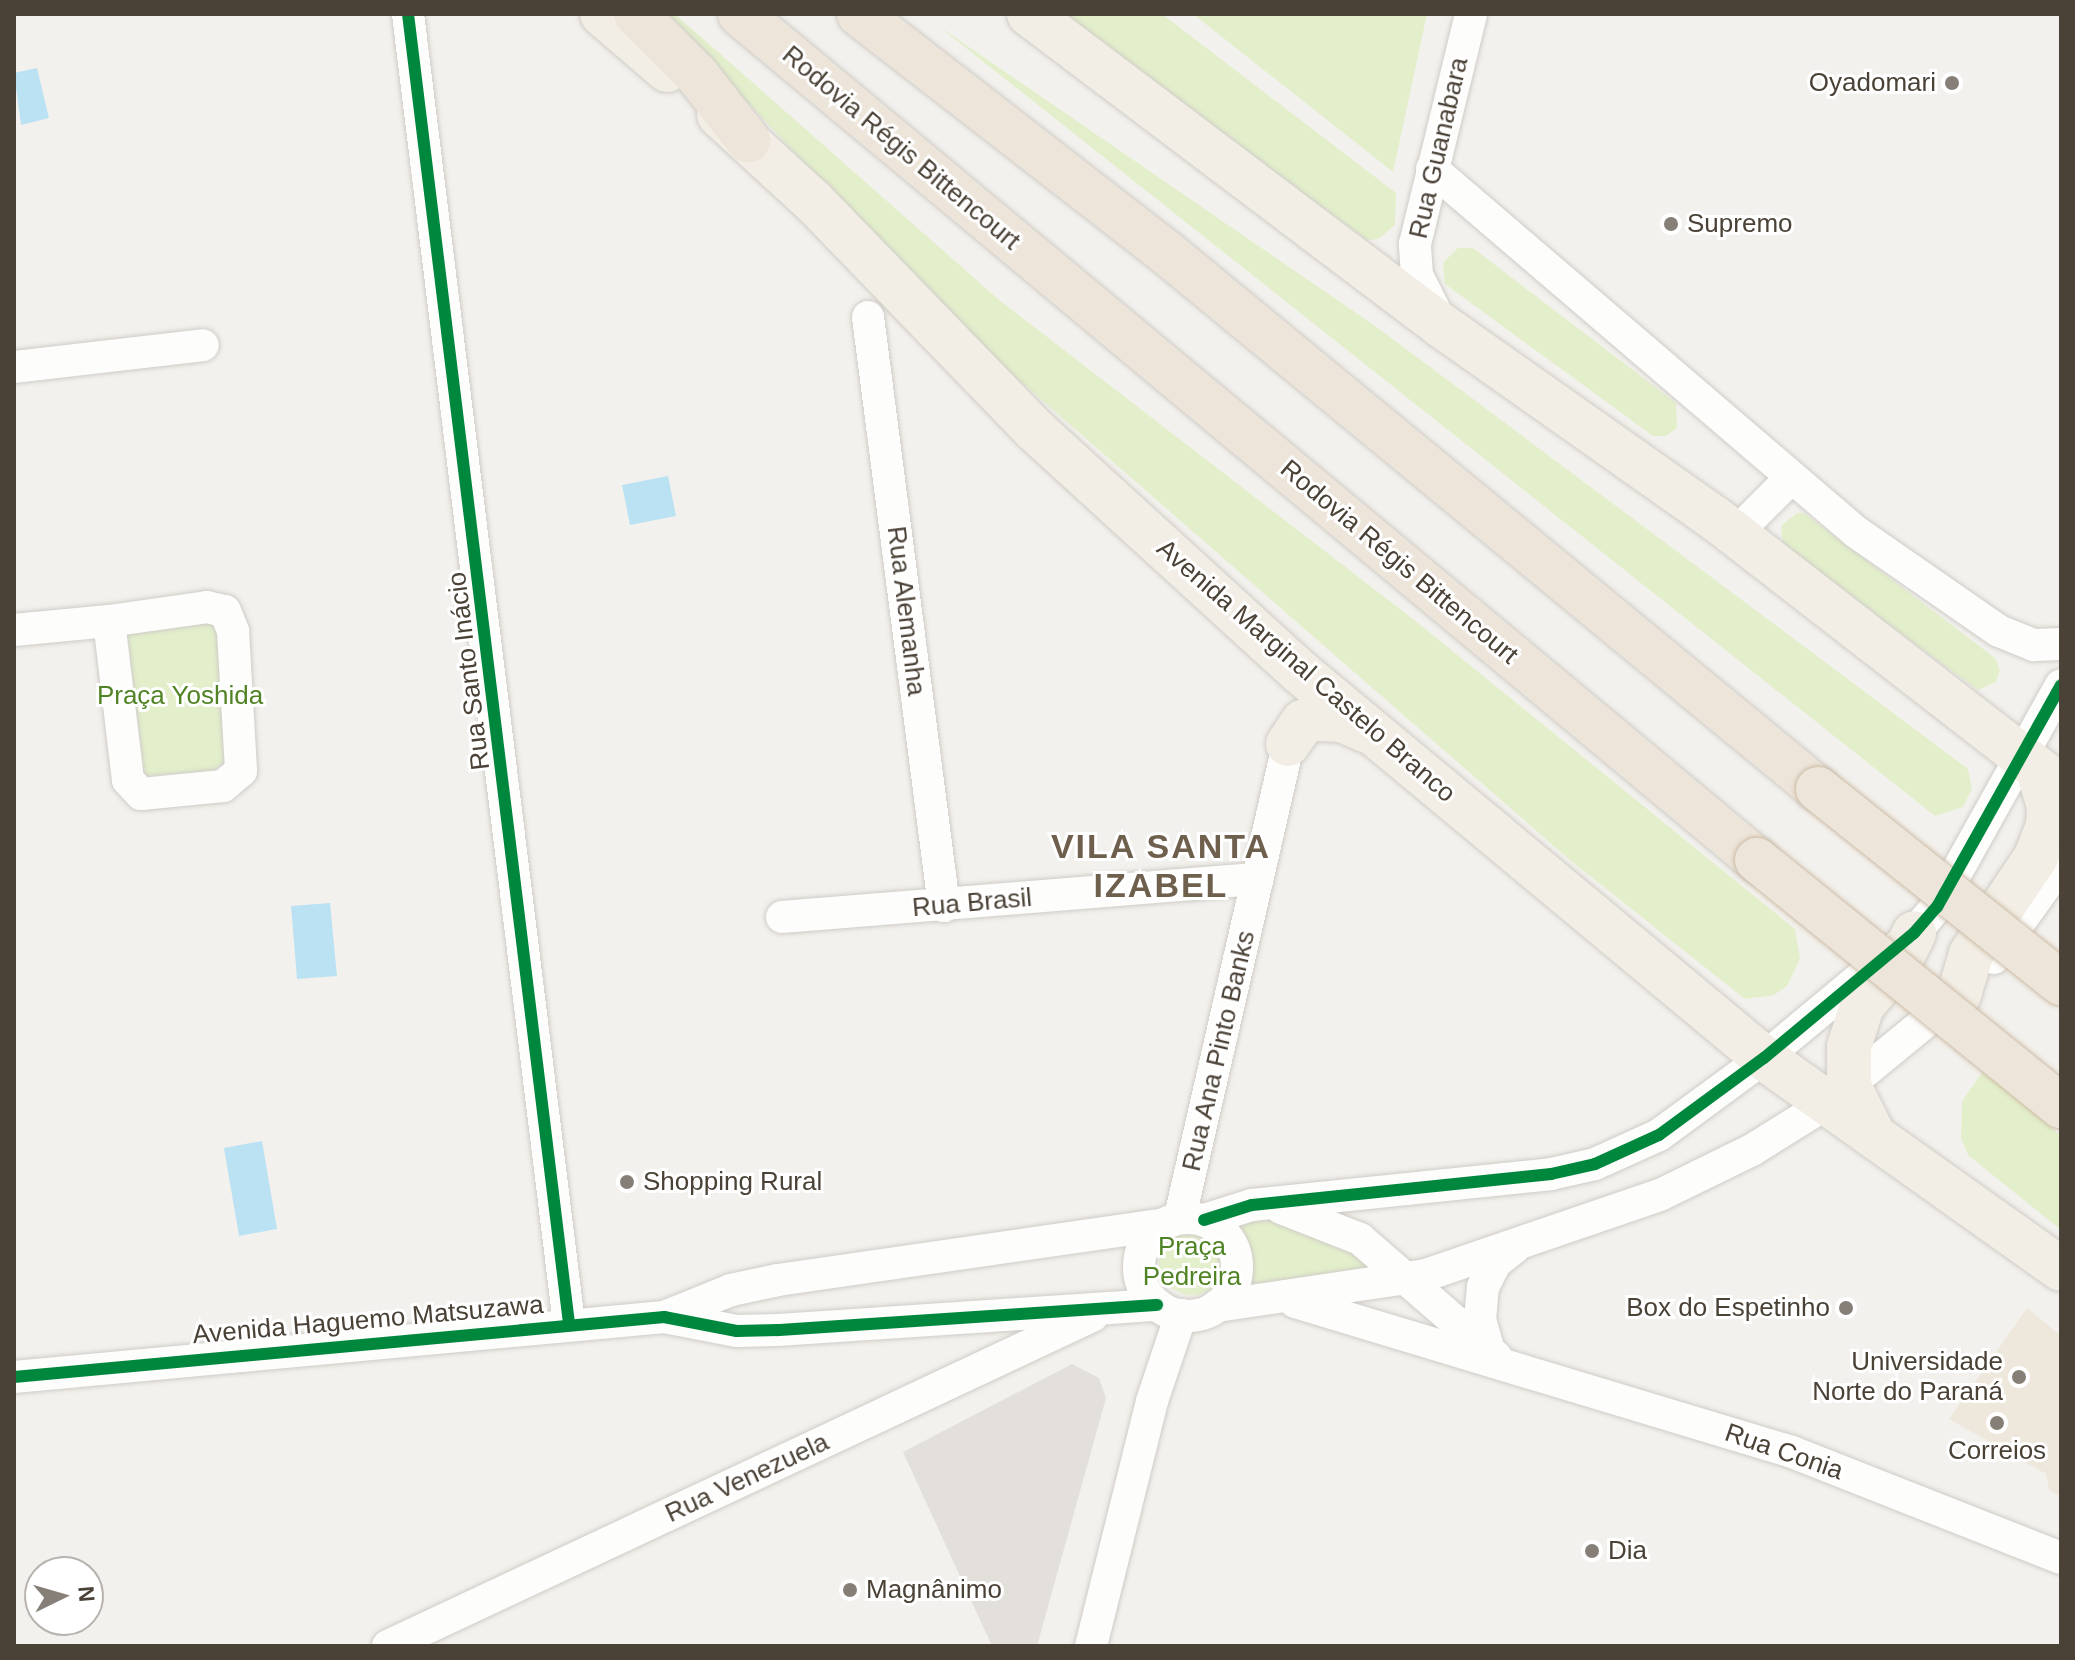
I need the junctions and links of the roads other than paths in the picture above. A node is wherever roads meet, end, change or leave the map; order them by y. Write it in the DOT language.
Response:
graph roads {
  1 [pos="408,14"];
  2 [pos="602,14"];
  3 [pos="636,14"];
  4 [pos="740,14"];
  5 [pos="859,14"];
  6 [pos="1029,14"];
  7 [pos="1471,14"];
  8 [pos="748,140"];
  9 [pos="1432,169"];
  10 [pos="868,317"];
  11 [pos="1442,326"];
  12 [pos="203,345"];
  13 [pos="14,367"];
  14 [pos="1791,478"];
  15 [pos="1735,534"];
  16 [pos="109,621"];
  17 [pos="14,630"];
  18 [pos="2061,644"];
  19 [pos="1274,649"];
  20 [pos="2061,685"];
  21 [pos="1378,737"];
  22 [pos="1288,744"];
  23 [pos="2040,771"];
  24 [pos="2061,864"];
  25 [pos="1257,879"];
  26 [pos="944,906"];
  27 [pos="782,917"];
  28 [pos="1914,933"];
  29 [pos="2061,983"];
  30 [pos="1959,995"];
  31 [pos="1764,1058"];
  32 [pos="1836,1096"];
  33 [pos="2061,1106"];
  34 [pos="1252,1205"];
  35 [pos="1182,1221"];
  36 [pos="1519,1244"];
  37 [pos="2061,1269"];
  38 [pos="1409,1279"];
  39 [pos="1283,1299"];
  40 [pos="1217,1306"];
  41 [pos="1105,1310"];
  42 [pos="1169,1310"];
  43 [pos="664,1317"];
  44 [pos="569,1323"];
  45 [pos="1495,1356"];
  46 [pos="14,1377"];
  47 [pos="2061,1558"];
  48 [pos="388,1646"];
  49 [pos="1091,1646"];
  1 -- 44 [label="street, Rua Santo Inácio"];
  2 -- 8 [label="main road, Avenida Marginal Castelo Branco"];
  3 -- 8 [label="highway"];
  4 -- 33 [label="highway, Rodovia Régis Bittencourt, bridge"];
  5 -- 29 [label="highway, bridge"];
  6 -- 11 [label="main road"];
  7 -- 9 [label="street, Rua Guanabara"];
  8 -- 19 [label="main road, Avenida Marginal Castelo Branco"];
  9 -- 11 [label="street, Rua Guanabara"];
  9 -- 14 [label="street"];
  10 -- 26 [label="street, Rua Alemanha"];
  11 -- 15 [label="main road"];
  12 -- 13 [label="street"];
  14 -- 15 [label="street"];
  14 -- 18 [label="street"];
  15 -- 23 [label="main road"];
  16 -- 16 [label="street"];
  16 -- 17 [label="street"];
  19 -- 21 [label="main road, Avenida Marginal Castelo Branco"];
  19 -- 22 [label="main road"];
  20 -- 23 [label="street, Avenida Haguemo Matsuzawa"];
  21 -- 22 [label="main road"];
  21 -- 31 [label="main road, Avenida Marginal Castelo Branco"];
  22 -- 25 [label="street, Rua Ana Pinto Banks"];
  23 -- 28 [label="street, Avenida Haguemo Matsuzawa"];
  23 -- 30 [label="main road"];
  24 -- 30 [label="street"];
  25 -- 26 [label="street, Rua Brasil"];
  25 -- 35 [label="street, Rua Ana Pinto Banks"];
  26 -- 27 [label="street, Rua Brasil"];
  28 -- 31 [label="street, Avenida Haguemo Matsuzawa"];
  28 -- 32 [label="main road"];
  30 -- 32 [label="street"];
  31 -- 32 [label="main road, Avenida Marginal Castelo Branco"];
  31 -- 34 [label="street, Avenida Haguemo Matsuzawa"];
  32 -- 36 [label="street"];
  32 -- 37 [label="main road, Avenida Marginal Castelo Branco"];
  34 -- 35 [label="street, Avenida Haguemo Matsuzawa"];
  34 -- 38 [label="street, Rua Conia"];
  35 -- 40 [label="street"];
  35 -- 42 [label="street"];
  35 -- 43 [label="street, Avenida Haguemo Matsuzawa"];
  36 -- 38 [label="street"];
  36 -- 45 [label="street"];
  38 -- 39 [label="street"];
  38 -- 45 [label="street, Rua Conia"];
  39 -- 40 [label="street"];
  39 -- 45 [label="street, Rua Conia"];
  40 -- 42 [label="street"];
  41 -- 42 [label="street, Avenida Haguemo Matsuzawa"];
  41 -- 43 [label="street, Avenida Haguemo Matsuzawa"];
  41 -- 48 [label="street, Rua Venezuela"];
  42 -- 49 [label="street"];
  43 -- 44 [label="street, Avenida Haguemo Matsuzawa"];
  44 -- 46 [label="street, Avenida Haguemo Matsuzawa"];
  45 -- 47 [label="street, Rua Conia"];
}
